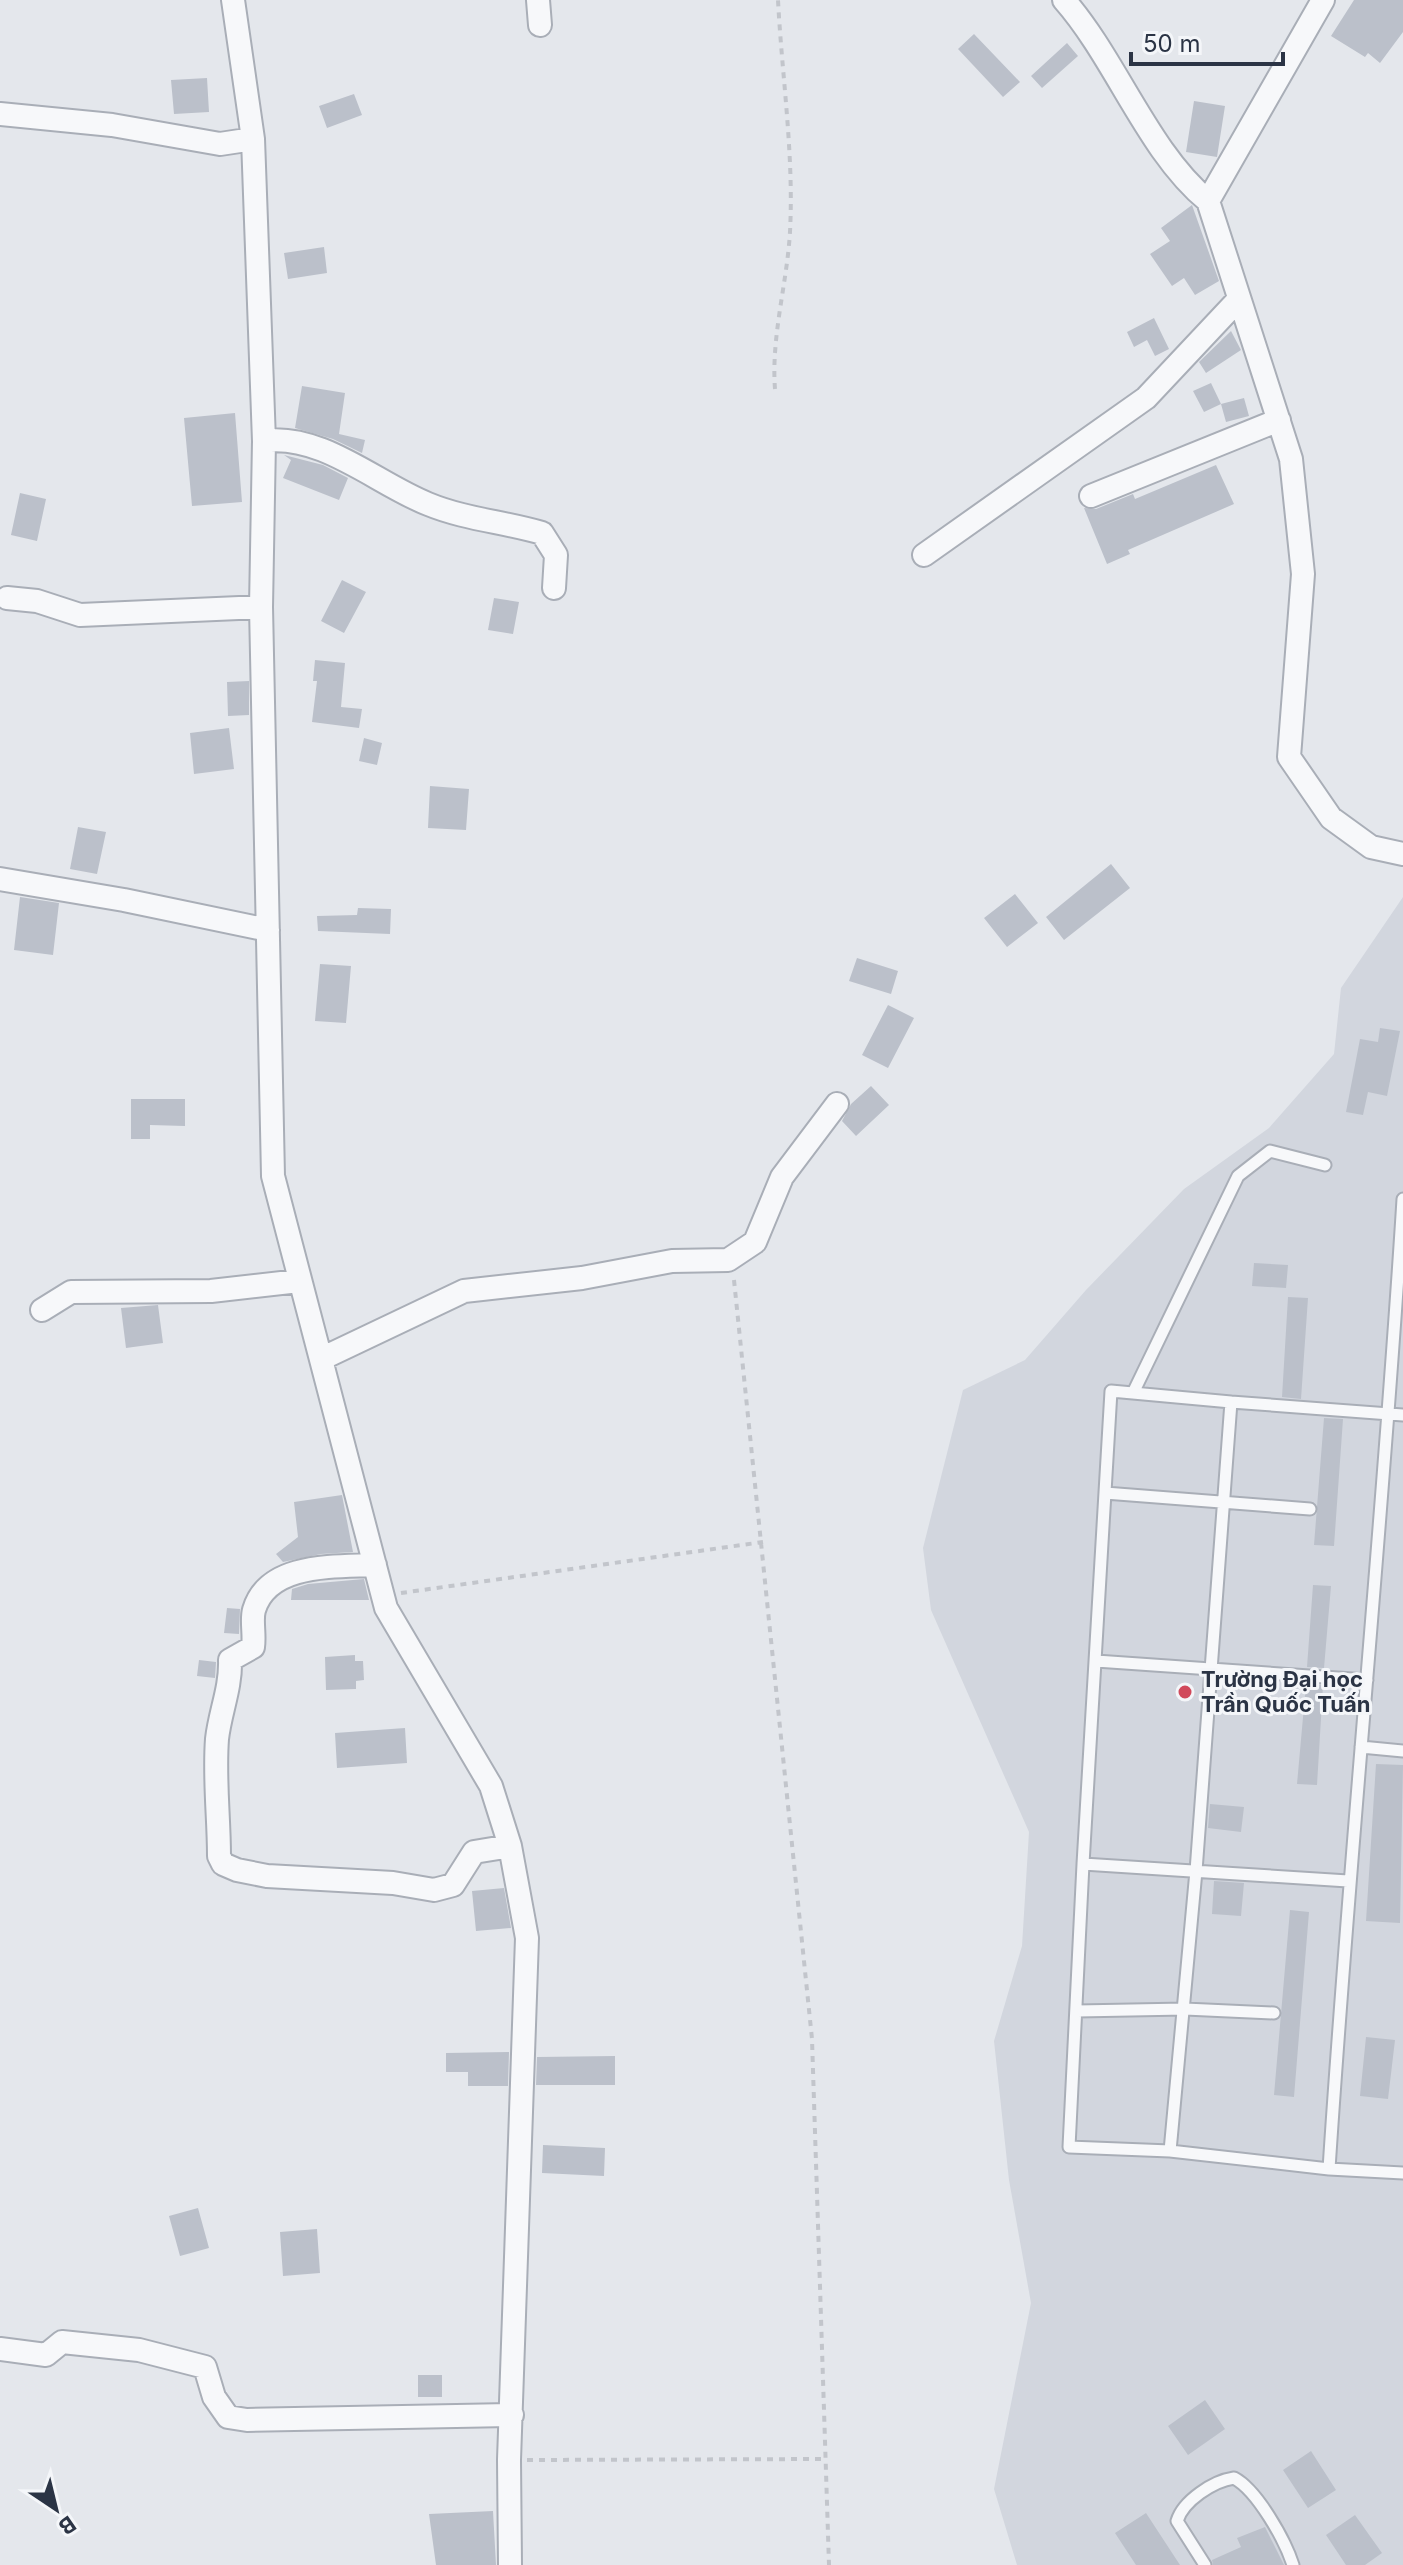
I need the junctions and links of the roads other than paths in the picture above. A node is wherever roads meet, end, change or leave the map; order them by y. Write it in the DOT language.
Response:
graph roads {
  1 [pos="233,0"];
  2 [pos="538,0"];
  3 [pos="1064,0"];
  4 [pos="1323,0"];
  5 [pos="540,25"];
  6 [pos="0,114"];
  7 [pos="253,139"];
  8 [pos="1208,201"];
  9 [pos="1239,299"];
  10 [pos="1279,420"];
  11 [pos="264,441"];
  12 [pos="1091,496"];
  13 [pos="924,555"];
  14 [pos="554,588"];
  15 [pos="7,598"];
  16 [pos="261,607"];
  17 [pos="1403,854"];
  18 [pos="0,879"];
  19 [pos="268,930"];
  20 [pos="837,1104"];
  21 [pos="1325,1165"];
  22 [pos="1403,1199"];
  23 [pos="299,1281"];
  24 [pos="42,1310"];
  25 [pos="1399,1320"];
  26 [pos="321,1359"];
  27 [pos="1133,1393"];
  28 [pos="1231,1402"];
  29 [pos="1386,1414"];
  30 [pos="1403,1415"];
  31 [pos="1105,1493"];
  32 [pos="1222,1504"];
  33 [pos="1310,1509"];
  34 [pos="375,1565"];
  35 [pos="1096,1661"];
  36 [pos="1211,1668"];
  37 [pos="1367,1680"];
  38 [pos="1361,1747"];
  39 [pos="1403,1751"];
  40 [pos="510,1846"];
  41 [pos="1083,1864"];
  42 [pos="1196,1871"];
  43 [pos="1348,1881"];
  44 [pos="1185,2009"];
  45 [pos="1077,2011"];
  46 [pos="1274,2013"];
  47 [pos="1170,2151"];
  48 [pos="1329,2169"];
  49 [pos="1403,2173"];
  50 [pos="0,2349"];
  51 [pos="512,2415"];
  52 [pos="510,2565"];
  53 [pos="1205,2565"];
  54 [pos="1293,2565"];
  1 -- 7 [label="street"];
  2 -- 5 [label="street"];
  3 -- 8 [label="street"];
  4 -- 8 [label="street"];
  6 -- 7 [label="street"];
  7 -- 11 [label="street"];
  8 -- 9 [label="street"];
  9 -- 10 [label="street"];
  9 -- 13 [label="street"];
  10 -- 12 [label="street"];
  10 -- 17 [label="street"];
  11 -- 14 [label="street"];
  11 -- 16 [label="street"];
  15 -- 16 [label="street"];
  16 -- 19 [label="street"];
  18 -- 19 [label="street"];
  19 -- 23 [label="street"];
  20 -- 26 [label="street"];
  21 -- 27 [label="lane"];
  22 -- 25 [label="lane"];
  23 -- 24 [label="street"];
  23 -- 26 [label="street"];
  25 -- 29 [label="lane"];
  26 -- 34 [label="street"];
  27 -- 28 [label="lane"];
  27 -- 31 [label="lane"];
  28 -- 29 [label="lane"];
  28 -- 32 [label="lane"];
  29 -- 30 [label="lane"];
  29 -- 37 [label="lane"];
  31 -- 32 [label="lane"];
  31 -- 35 [label="lane"];
  32 -- 33 [label="lane"];
  32 -- 36 [label="lane"];
  34 -- 40 [label="street"];
  34 -- 40 [label="street"];
  35 -- 36 [label="lane"];
  35 -- 41 [label="lane"];
  36 -- 37 [label="lane"];
  36 -- 42 [label="lane"];
  37 -- 38 [label="lane"];
  38 -- 39 [label="lane"];
  38 -- 43 [label="lane"];
  40 -- 51 [label="street"];
  41 -- 42 [label="lane"];
  41 -- 45 [label="lane"];
  42 -- 43 [label="lane"];
  42 -- 44 [label="lane"];
  43 -- 48 [label="lane"];
  44 -- 45 [label="lane"];
  44 -- 46 [label="lane"];
  44 -- 47 [label="lane"];
  45 -- 47 [label="lane"];
  47 -- 48 [label="lane"];
  48 -- 49 [label="lane"];
  50 -- 51 [label="street"];
  51 -- 52 [label="street"];
  53 -- 54 [label="lane"];
}
